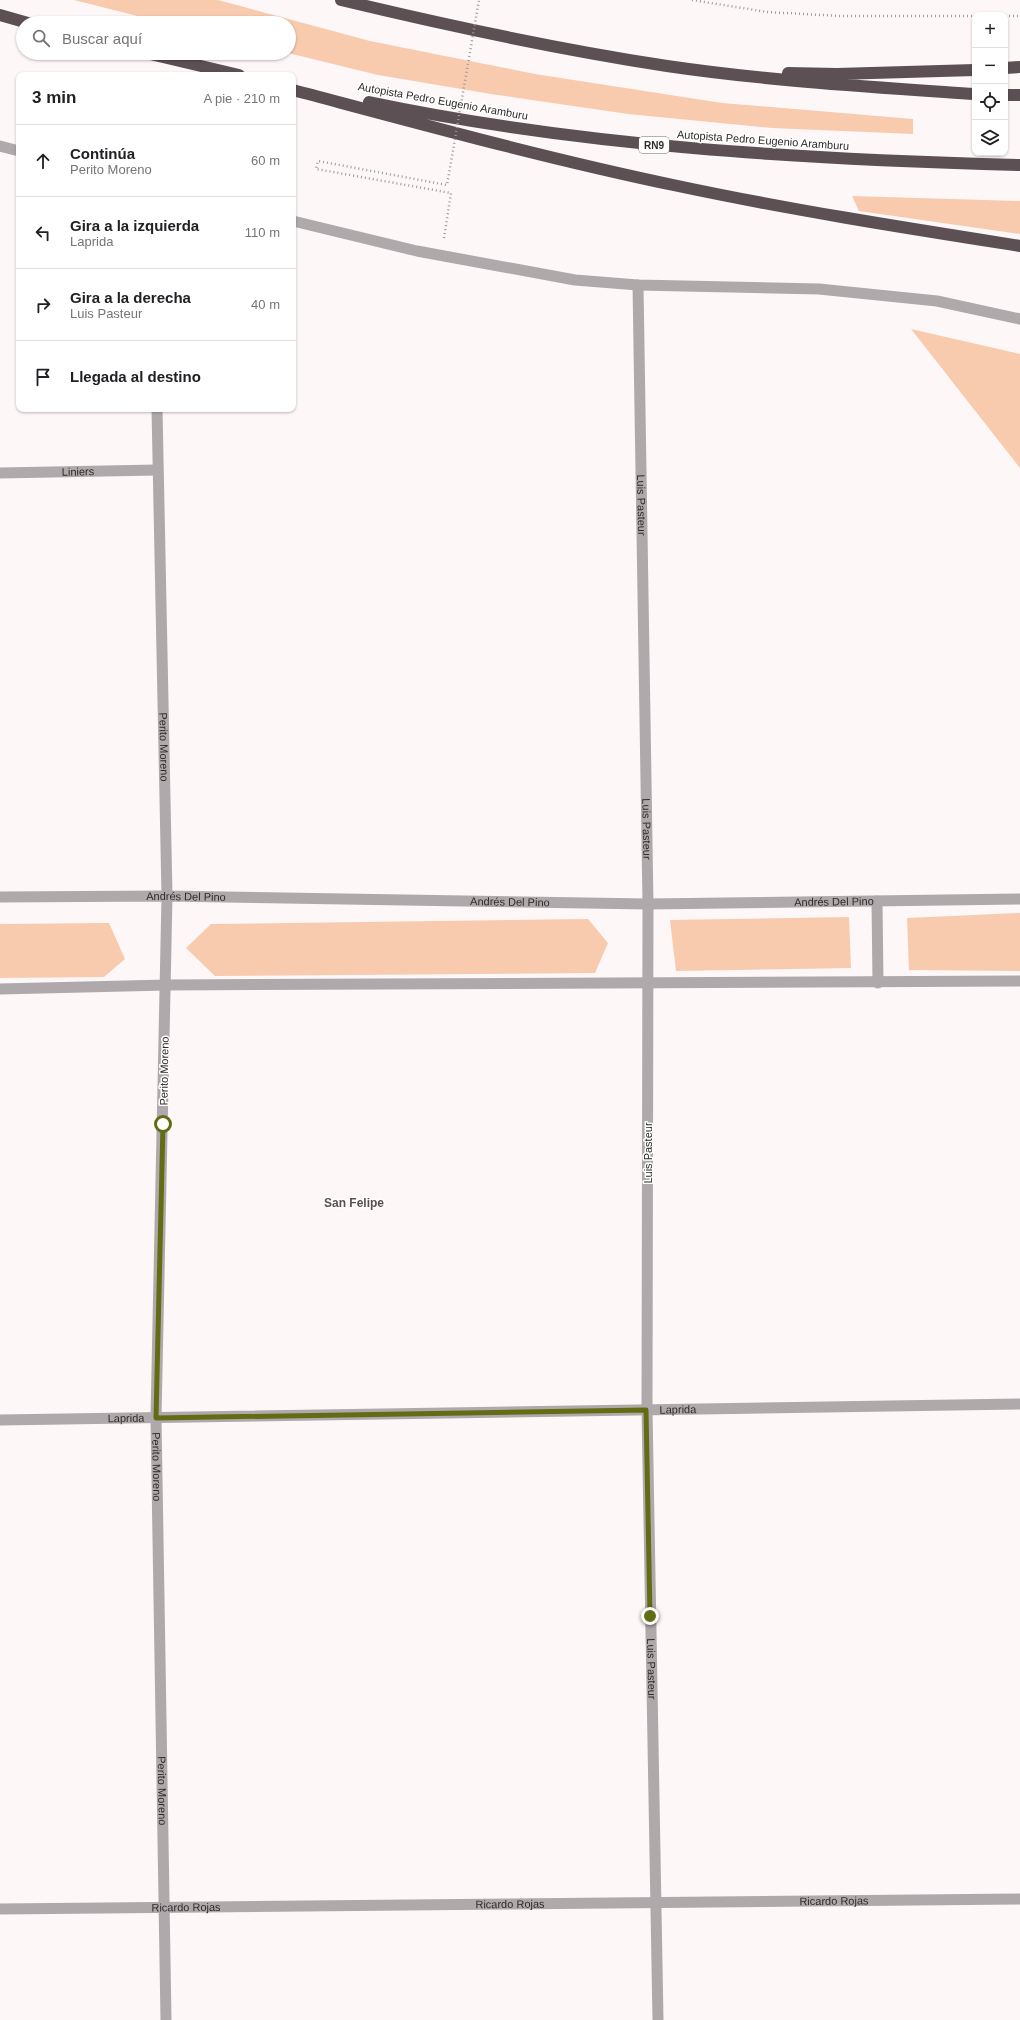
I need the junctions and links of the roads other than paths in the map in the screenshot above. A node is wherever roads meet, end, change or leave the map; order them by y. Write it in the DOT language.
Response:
graph roads {
  1 [pos="341,0"];
  2 [pos="0,15"];
  3 [pos="16,20"];
  4 [pos="175,60"];
  5 [pos="1020,67"];
  6 [pos="1008,68"];
  7 [pos="972,70"];
  8 [pos="712,71"];
  9 [pos="224,72"];
  10 [pos="296,87"];
  11 [pos="296,91"];
  12 [pos="972,94"];
  13 [pos="1008,95"];
  14 [pos="1020,96"];
  15 [pos="0,146"];
  16 [pos="16,150"];
  17 [pos="1020,165"];
  18 [pos="296,222"];
  19 [pos="1020,246"];
  20 [pos="638,285"];
  21 [pos="1020,319"];
  22 [pos="157,412"];
  23 [pos="157,470"];
  24 [pos="0,473"];
  25 [pos="167,896"];
  26 [pos="0,897"];
  27 [pos="1020,899"];
  28 [pos="877,901"];
  29 [pos="648,904"];
  30 [pos="1020,981"];
  31 [pos="878,983"];
  32 [pos="649,984"];
  33 [pos="167,985"];
  34 [pos="0,989"];
  35 [pos="1020,1404"];
  36 [pos="646,1410"];
  37 [pos="156,1418"];
  38 [pos="0,1420"];
  39 [pos="1020,1899"];
  40 [pos="656,1902"];
  41 [pos="164,1907"];
  42 [pos="0,1908"];
  43 [pos="166,2020"];
  44 [pos="658,2020"];
  1 -- 8 [label="highway"];
  2 -- 3 [label="highway"];
  4 -- 9 [label="highway"];
  5 -- 6 [label="highway"];
  7 -- 8 [label="highway"];
  8 -- 12 [label="highway"];
  10 -- 17 [label="highway, Autopista Pedro Eugenio Aramburu / RN9"];
  11 -- 19 [label="highway"];
  13 -- 14 [label="highway"];
  15 -- 16 [label="street"];
  18 -- 20 [label="street"];
  20 -- 21 [label="street"];
  20 -- 29 [label="street, Luis Pasteur"];
  22 -- 23 [label="street, Perito Moreno"];
  23 -- 24 [label="street, Liniers"];
  23 -- 25 [label="street, Perito Moreno"];
  25 -- 26 [label="street, Andrés Del Pino"];
  25 -- 29 [label="street, Andrés Del Pino"];
  25 -- 33 [label="street, Perito Moreno"];
  27 -- 28 [label="street, Andrés Del Pino"];
  28 -- 29 [label="street, Andrés Del Pino"];
  28 -- 31 [label="street"];
  29 -- 32 [label="street, Luis Pasteur"];
  30 -- 31 [label="street"];
  31 -- 32 [label="street"];
  32 -- 33 [label="street"];
  32 -- 36 [label="street, Luis Pasteur"];
  33 -- 34 [label="street"];
  33 -- 37 [label="street, Perito Moreno"];
  35 -- 36 [label="street, Laprida"];
  36 -- 37 [label="street, Laprida"];
  36 -- 40 [label="street, Luis Pasteur"];
  37 -- 38 [label="street, Laprida"];
  37 -- 41 [label="street, Perito Moreno"];
  39 -- 40 [label="street, Ricardo Rojas"];
  40 -- 41 [label="street, Ricardo Rojas"];
  40 -- 44 [label="street, Luis Pasteur"];
  41 -- 42 [label="street, Ricardo Rojas"];
  41 -- 43 [label="street, Perito Moreno"];
}
